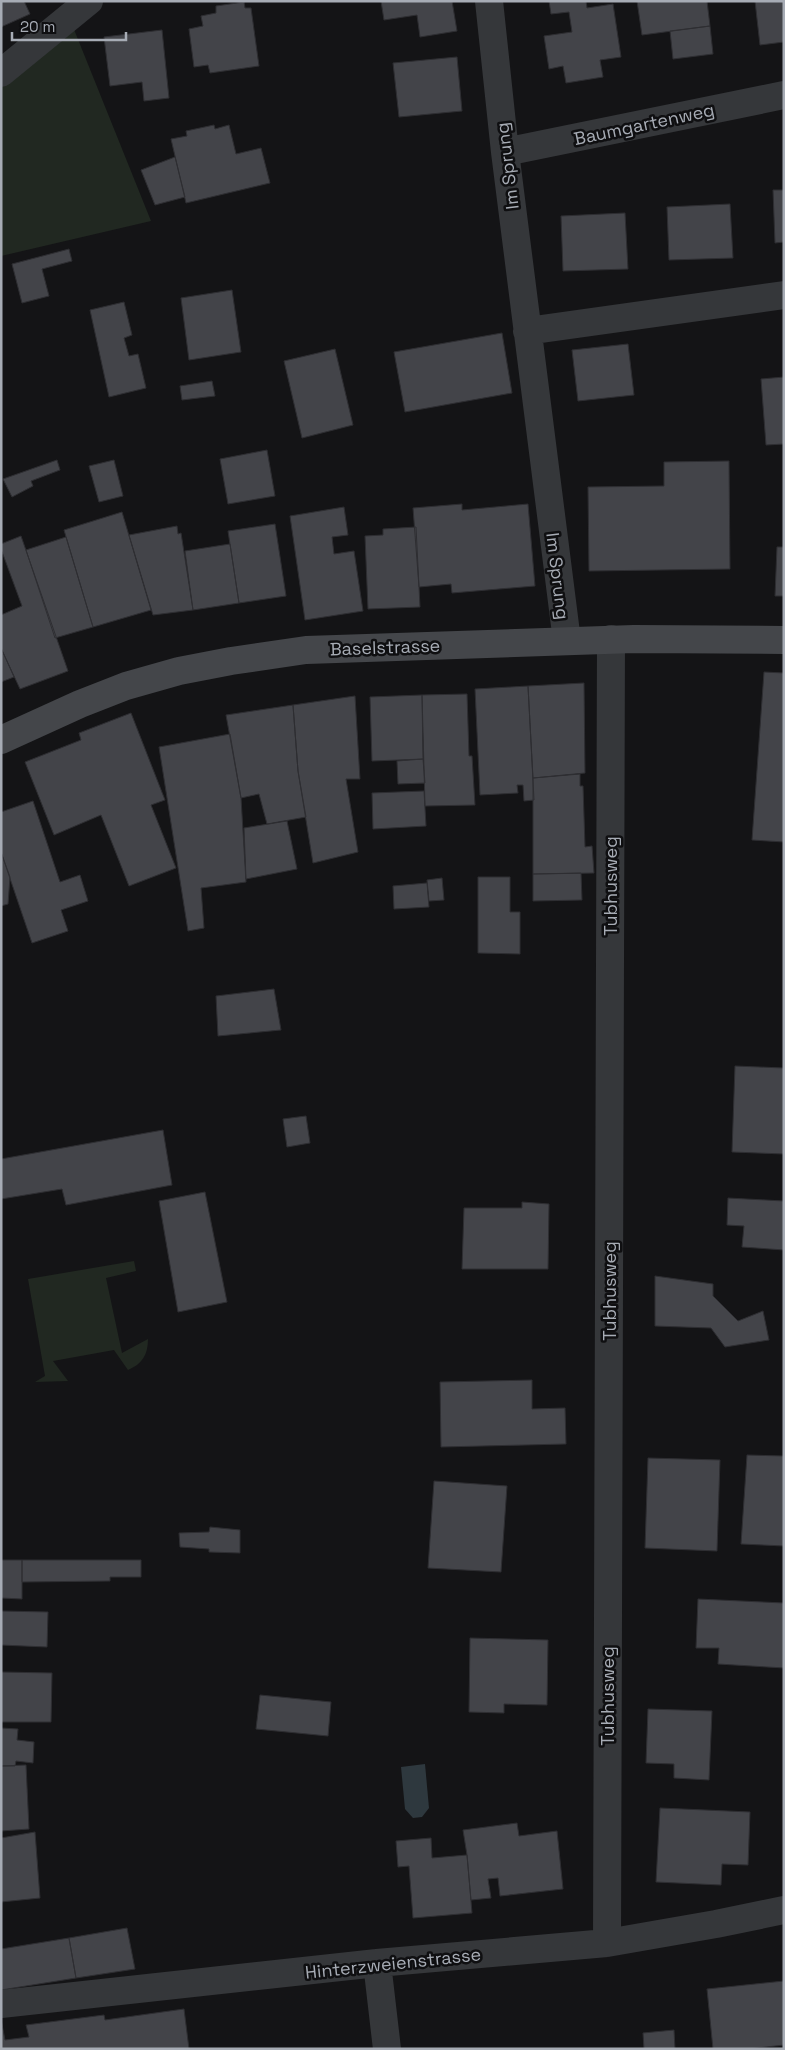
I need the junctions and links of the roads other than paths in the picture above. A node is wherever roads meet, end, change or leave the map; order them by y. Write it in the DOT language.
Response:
graph roads {
  1 [pos="89,1"];
  2 [pos="490,1"];
  3 [pos="1,73"];
  4 [pos="784,95"];
  5 [pos="505,152"];
  6 [pos="784,295"];
  7 [pos="527,331"];
  8 [pos="611,639"];
  9 [pos="784,640"];
  10 [pos="567,641"];
  11 [pos="1,740"];
  12 [pos="784,1910"];
  13 [pos="606,1943"];
  14 [pos="377,1963"];
  15 [pos="1,2004"];
  16 [pos="387,2049"];
  1 -- 3 [label="street"];
  2 -- 5 [label="street, Im Sprung"];
  4 -- 5 [label="street, Baumgartenweg"];
  5 -- 7 [label="street, Im Sprung"];
  6 -- 7 [label="street"];
  7 -- 10 [label="street, Im Sprung"];
  8 -- 9 [label="street, Baselstrasse"];
  8 -- 10 [label="street, Baselstrasse"];
  8 -- 13 [label="street, Tubhusweg"];
  10 -- 11 [label="street, Baselstrasse"];
  12 -- 13 [label="street, Hinterzweienstrasse"];
  13 -- 14 [label="street, Hinterzweienstrasse"];
  14 -- 15 [label="street, Hinterzweienstrasse"];
  14 -- 16 [label="street"];
}
